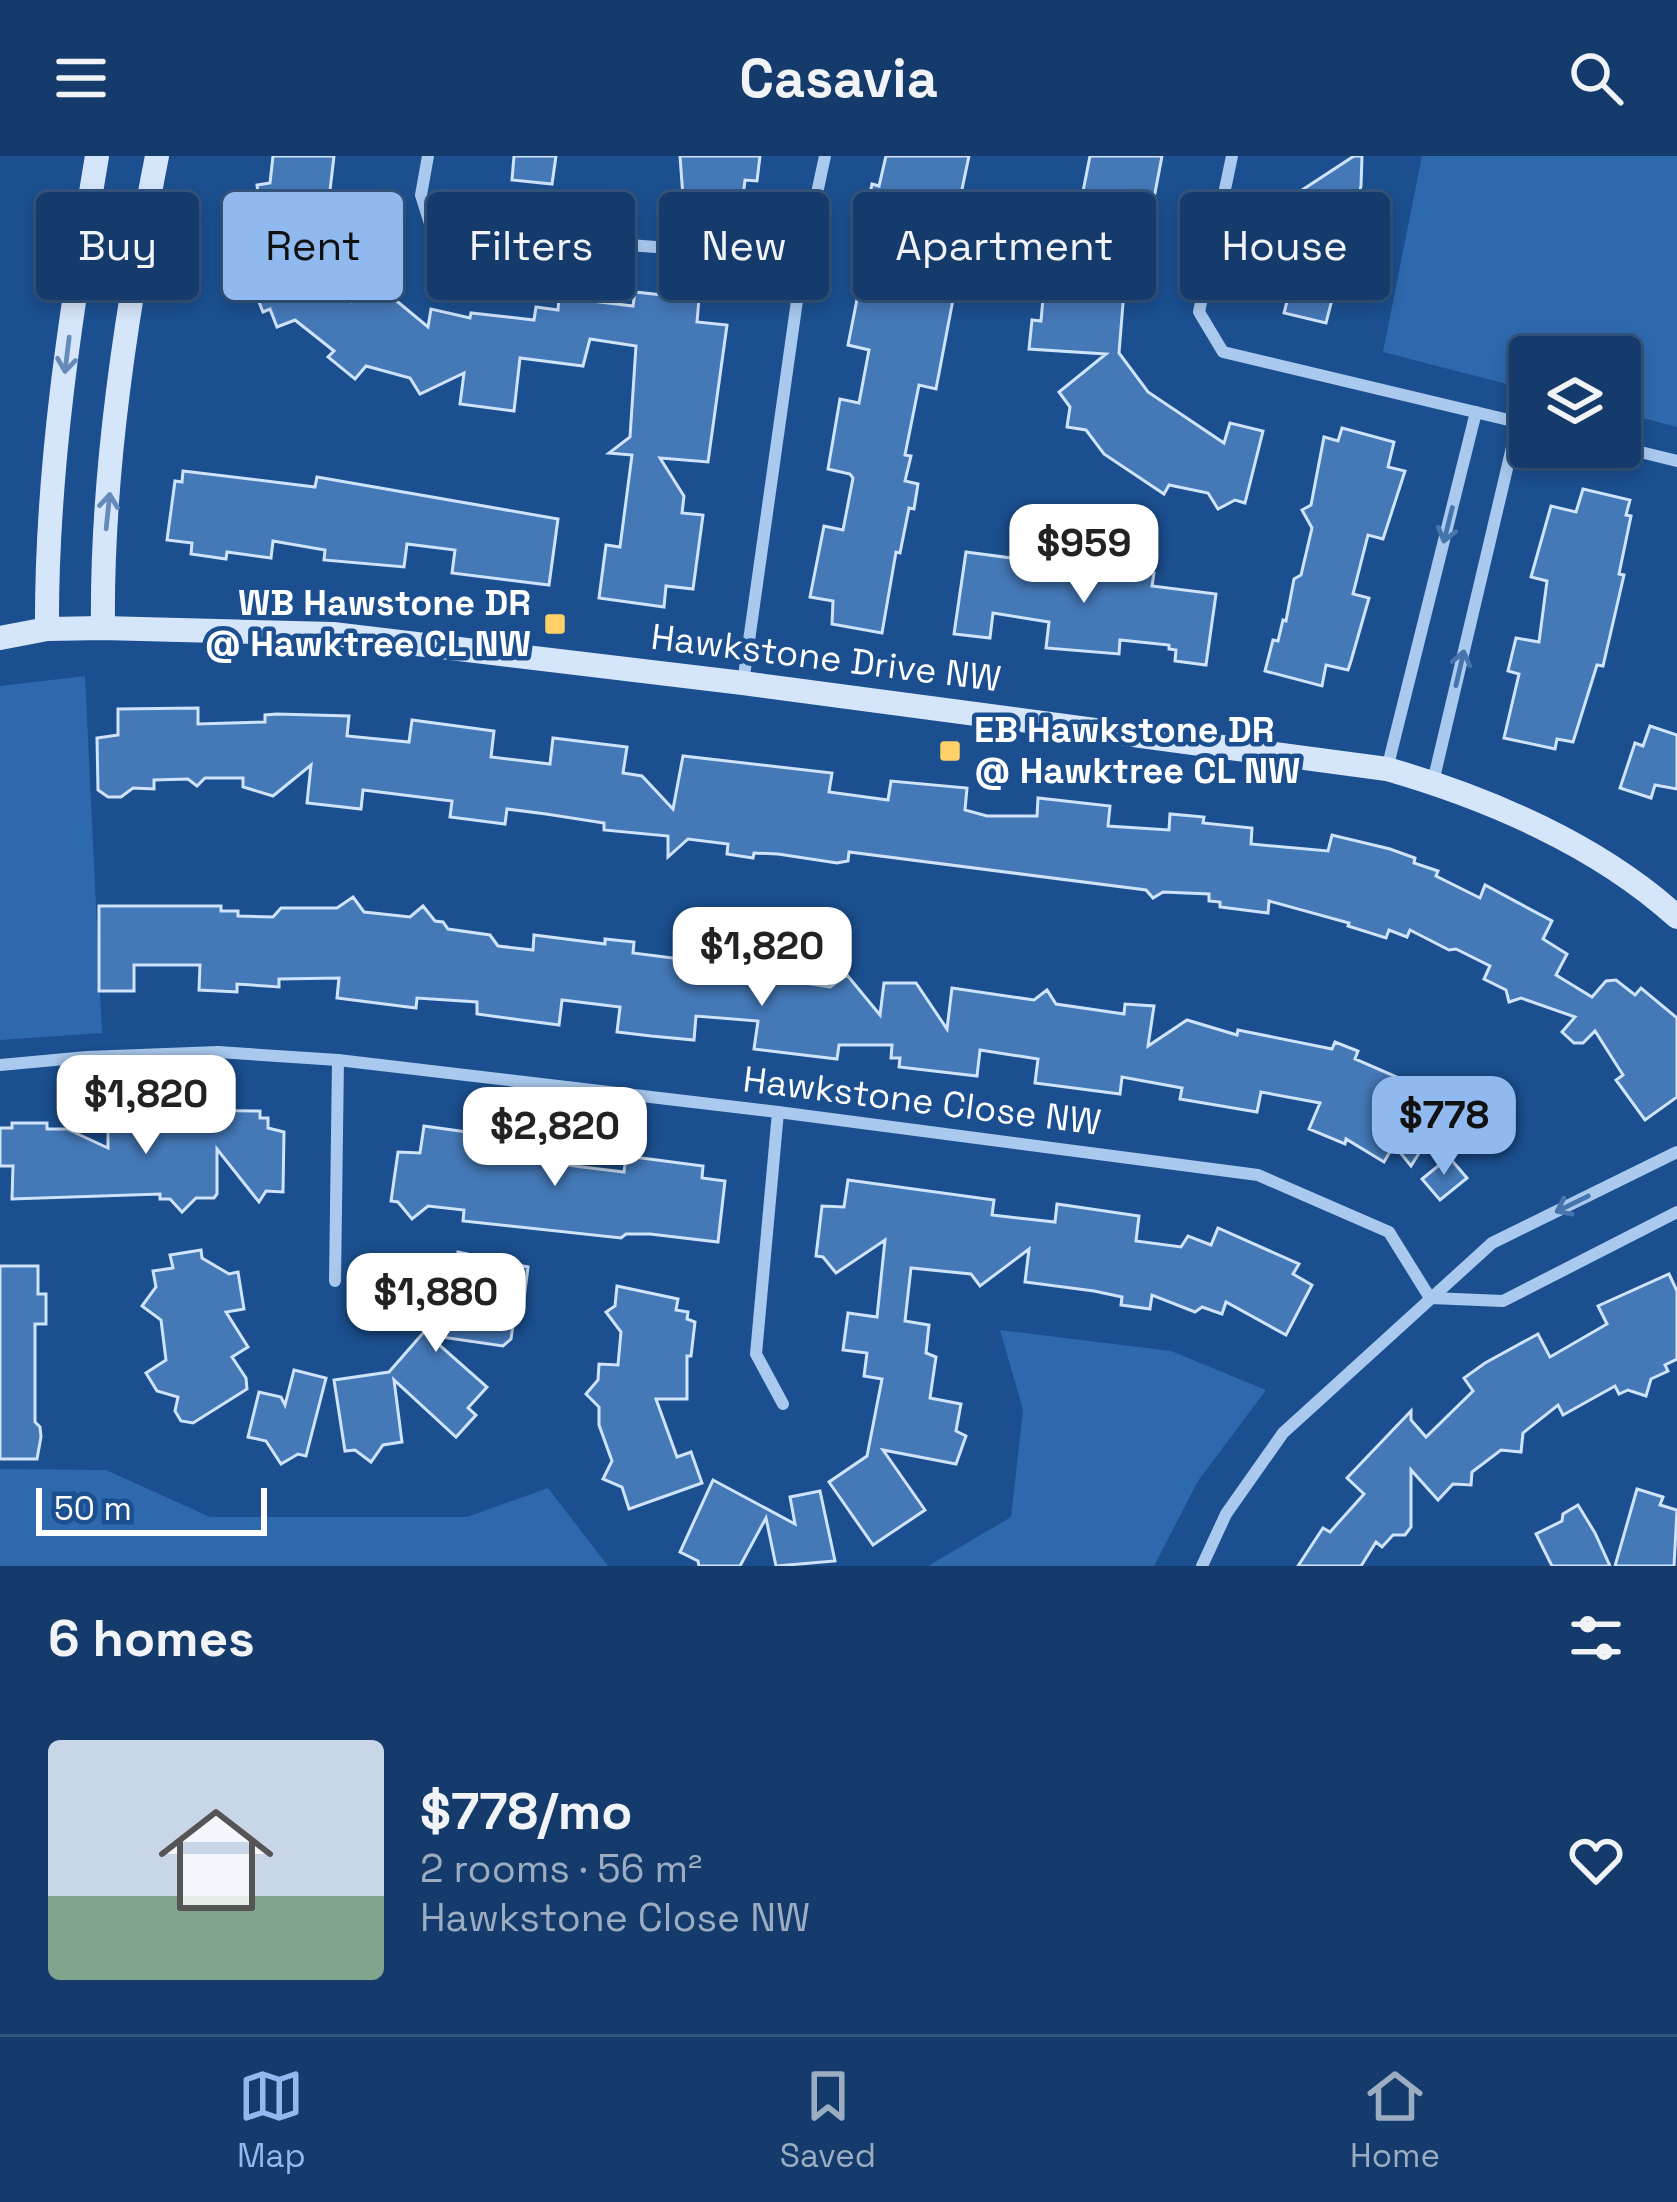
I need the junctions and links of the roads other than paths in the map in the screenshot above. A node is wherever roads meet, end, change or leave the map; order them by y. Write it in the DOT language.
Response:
graph roads {
  1 [pos="97,156"];
  2 [pos="157,156"];
  3 [pos="428,156"];
  4 [pos="825,156"];
  5 [pos="1232,156"];
  6 [pos="817,192"];
  7 [pos="659,247"];
  8 [pos="797,300"];
  9 [pos="1476,412"];
  10 [pos="1509,420"];
  11 [pos="1641,452"];
  12 [pos="1677,461"];
  13 [pos="1513,468"];
  14 [pos="103,628"];
  15 [pos="46,629"];
  16 [pos="0,638"];
  17 [pos="742,683"];
  18 [pos="1387,769"];
  19 [pos="1433,782"];
  20 [pos="1677,917"];
  21 [pos="338,1060"];
  22 [pos="0,1064"];
  23 [pos="778,1112"];
  24 [pos="1677,1152"];
  25 [pos="1677,1212"];
  26 [pos="335,1281"];
  27 [pos="1430,1298"];
  28 [pos="784,1403"];
  29 [pos="1202,1566"];
  1 -- 15 [label="street, one-way"];
  14 -- 2 [label="street, one-way"];
  3 -- 7 [label="street"];
  4 -- 6 [label="street"];
  5 -- 9 [label="street"];
  8 -- 17 [label="street"];
  9 -- 10 [label="street"];
  9 -- 18 [label="street, one-way"];
  11 -- 12 [label="street"];
  19 -- 13 [label="street, one-way"];
  14 -- 15 [label="street, Hawkstone Drive NW"];
  14 -- 17 [label="street, Hawkstone Drive NW"];
  15 -- 16 [label="street, Hawkstone Drive NW"];
  17 -- 18 [label="street, Hawkstone Drive NW"];
  18 -- 19 [label="street, Hawkstone Drive NW"];
  19 -- 20 [label="street, Hawkstone Drive NW"];
  21 -- 22 [label="street, Hawkstone Close NW"];
  21 -- 23 [label="street, Hawkstone Close NW"];
  21 -- 26 [label="street"];
  23 -- 27 [label="street, Hawkstone Close NW"];
  23 -- 28 [label="street"];
  24 -- 27 [label="street, one-way"];
  25 -- 27 [label="street"];
  27 -- 29 [label="street"];
}
